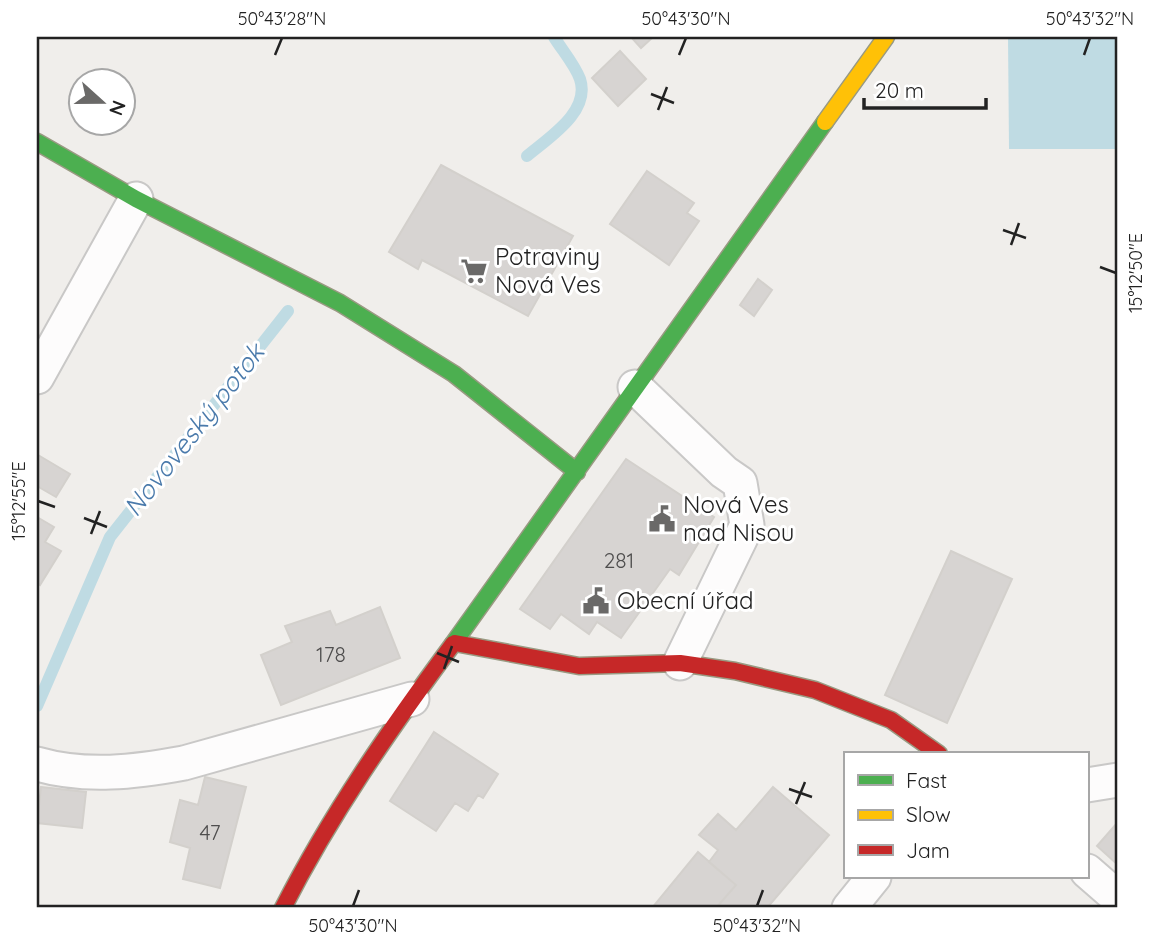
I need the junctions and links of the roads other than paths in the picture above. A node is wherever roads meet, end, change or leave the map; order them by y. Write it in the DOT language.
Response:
graph roads {
  1 [pos="886,37"];
  2 [pos="37,142"];
  3 [pos="136,199"];
  4 [pos="37,377"];
  5 [pos="635,387"];
  6 [pos="577,472"];
  7 [pos="455,643"];
  8 [pos="680,663"];
  9 [pos="412,699"];
  10 [pos="936,752"];
  11 [pos="38,765"];
  12 [pos="1118,780"];
  13 [pos="1088,785"];
  14 [pos="1088,873"];
  15 [pos="873,878"];
  16 [pos="1118,898"];
  17 [pos="283,908"];
  18 [pos="849,908"];
  1 -- 5 [label="street"];
  2 -- 3 [label="street"];
  3 -- 4 [label="street"];
  3 -- 6 [label="street"];
  5 -- 6 [label="street"];
  5 -- 8 [label="street"];
  6 -- 7 [label="street"];
  7 -- 8 [label="street"];
  7 -- 9 [label="street"];
  8 -- 10 [label="street"];
  9 -- 11 [label="street"];
  9 -- 17 [label="street"];
  12 -- 13 [label="street"];
  14 -- 16 [label="street"];
  15 -- 18 [label="street"];
}
